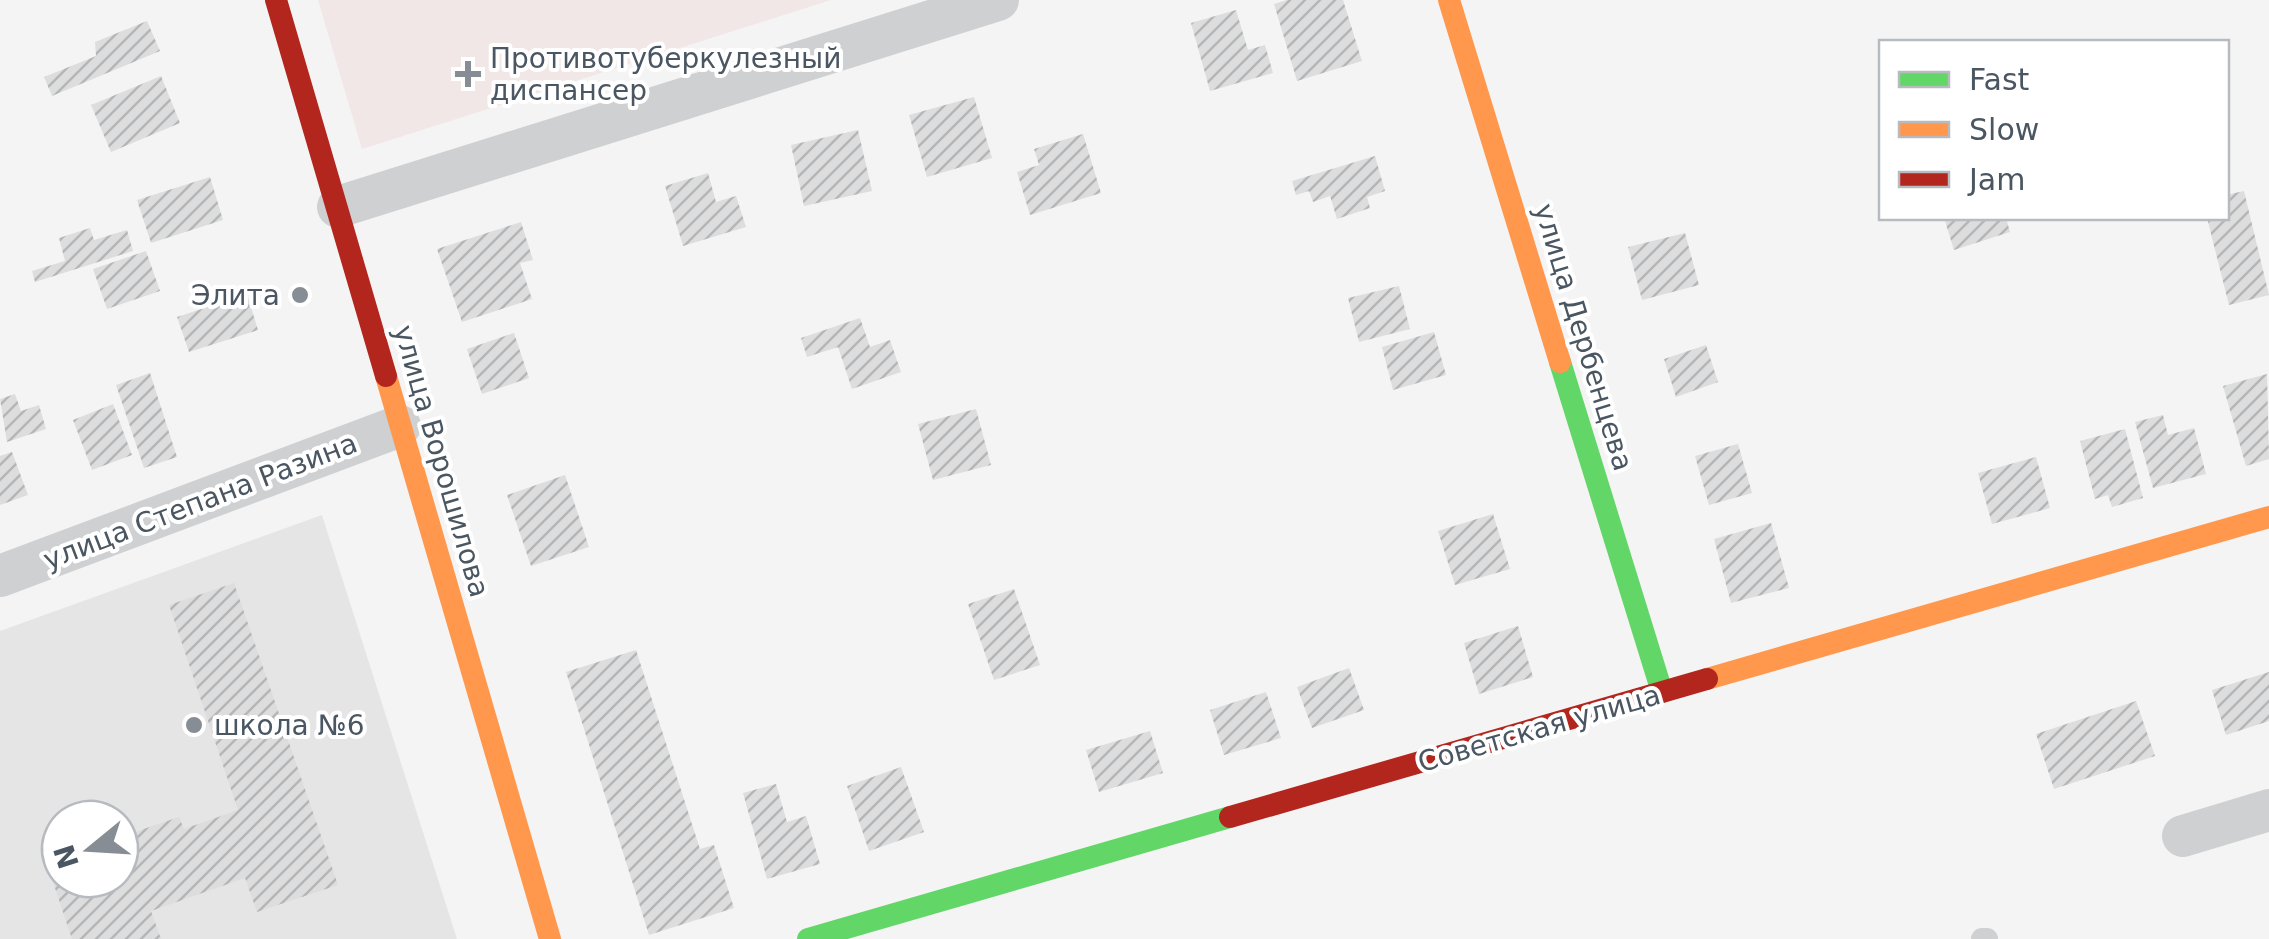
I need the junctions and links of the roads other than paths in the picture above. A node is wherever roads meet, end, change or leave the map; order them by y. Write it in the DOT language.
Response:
graph roads {
  1 [pos="276,0"];
  2 [pos="998,0"];
  3 [pos="1449,0"];
  4 [pos="338,207"];
  5 [pos="400,426"];
  6 [pos="2269,516"];
  7 [pos="0,576"];
  8 [pos="1662,692"];
  9 [pos="2269,810"];
  10 [pos="2183,836"];
  11 [pos="550,939"];
  12 [pos="808,939"];
  1 -- 4 [label="street, улица Ворошилова"];
  2 -- 4 [label="street"];
  3 -- 8 [label="street, улица Дербенцева"];
  4 -- 5 [label="street, улица Ворошилова"];
  5 -- 7 [label="street, улица Степана Разина"];
  5 -- 11 [label="street, улица Ворошилова"];
  6 -- 8 [label="street, Советская улица"];
  8 -- 12 [label="street, Советская улица"];
  9 -- 10 [label="street"];
}
